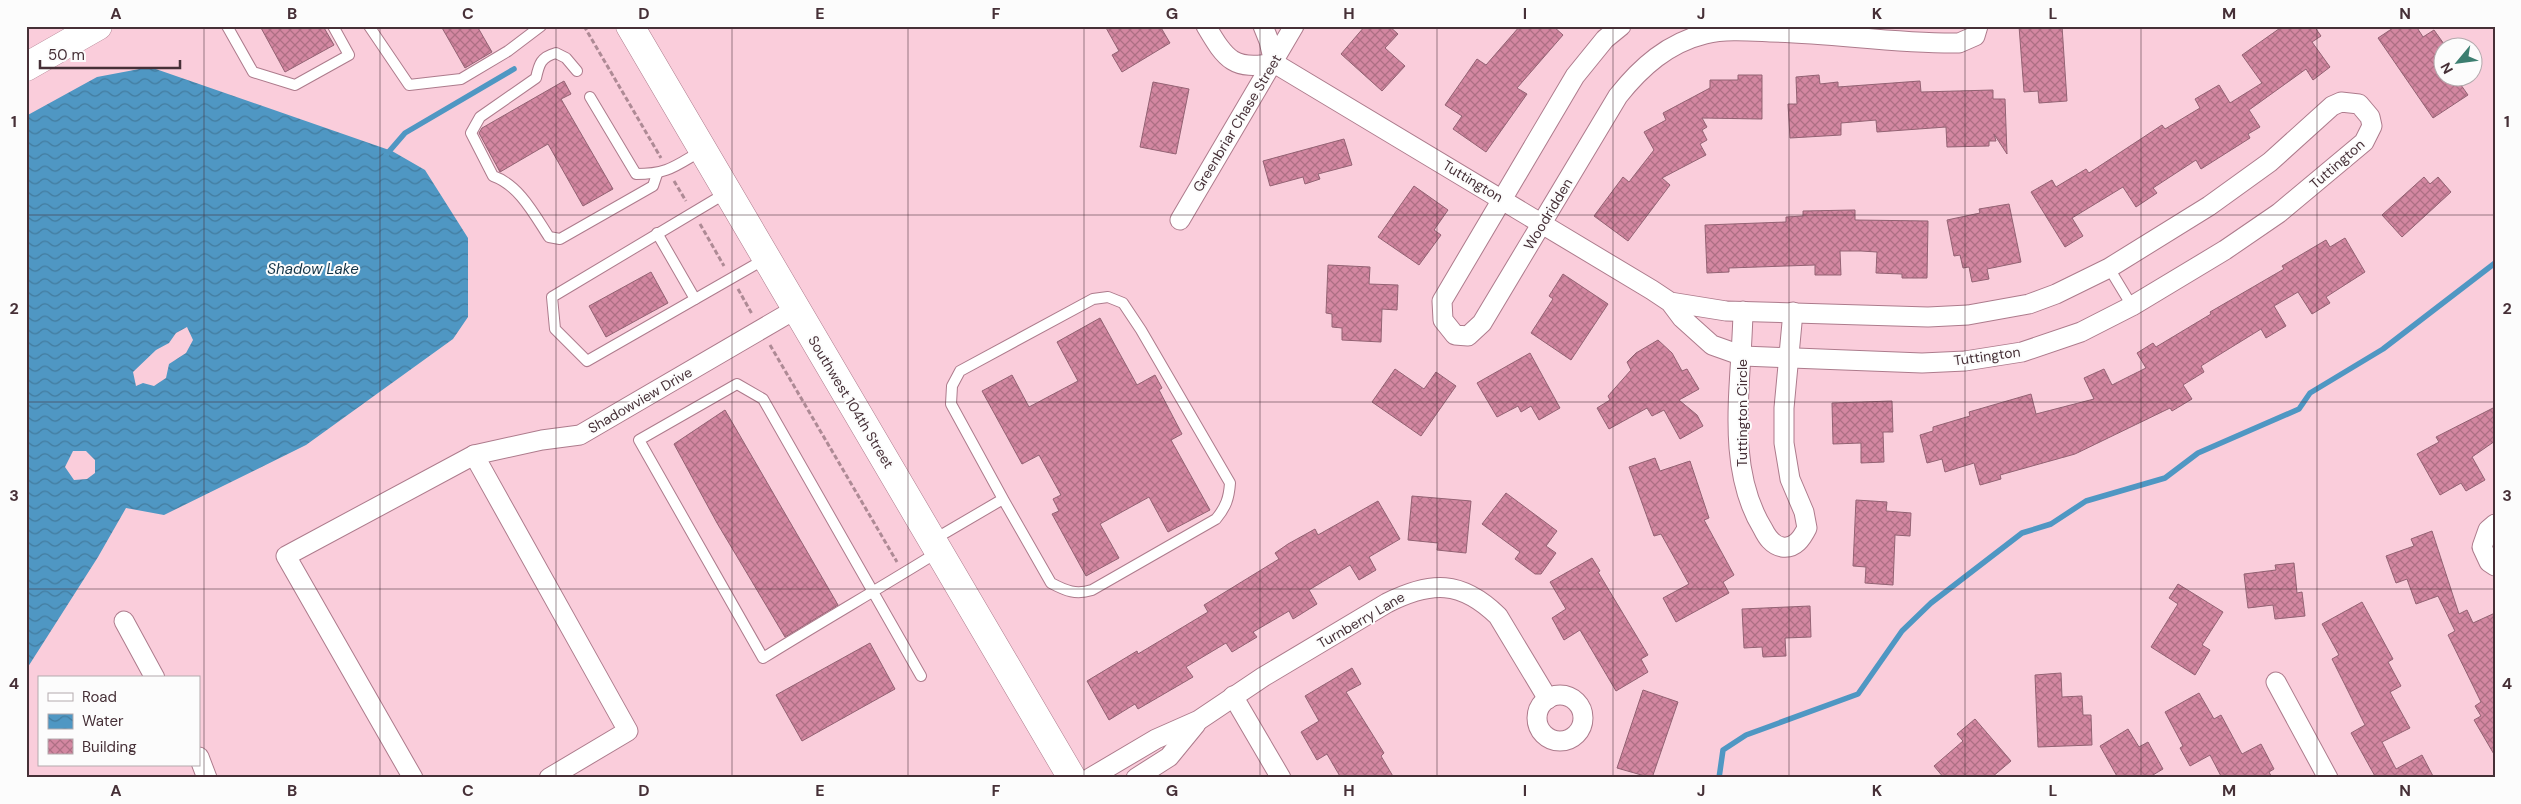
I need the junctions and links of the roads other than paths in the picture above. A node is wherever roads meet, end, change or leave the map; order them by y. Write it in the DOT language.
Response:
graph roads {
  1 [pos="228,26"];
  2 [pos="333,26"];
  3 [pos="369,26"];
  4 [pos="630,26"];
  5 [pos="1206,26"];
  6 [pos="1263,26"];
  7 [pos="1294,26"];
  8 [pos="1622,26"];
  9 [pos="1978,26"];
  10 [pos="540,27"];
  11 [pos="85,29"];
  12 [pos="1772,29"];
  13 [pos="1274,63"];
  14 [pos="26,67"];
  15 [pos="577,71"];
  16 [pos="590,97"];
  17 [pos="702,150"];
  18 [pos="657,174"];
  19 [pos="727,192"];
  20 [pos="1502,198"];
  21 [pos="1180,220"];
  22 [pos="1543,223"];
  23 [pos="656,234"];
  24 [pos="766,258"];
  25 [pos="2110,268"];
  26 [pos="695,299"];
  27 [pos="1670,302"];
  28 [pos="2132,306"];
  29 [pos="796,309"];
  30 [pos="1743,311"];
  31 [pos="1792,312"];
  32 [pos="1743,356"];
  33 [pos="1788,358"];
  34 [pos="474,455"];
  35 [pos="1003,499"];
  36 [pos="2495,524"];
  37 [pos="935,546"];
  38 [pos="2495,566"];
  39 [pos="872,592"];
  40 [pos="124,620"];
  41 [pos="154,676"];
  42 [pos="921,676"];
  43 [pos="2276,682"];
  44 [pos="1233,696"];
  45 [pos="1548,699"];
  46 [pos="1199,720"];
  47 [pos="200,760"];
  48 [pos="207,778"];
  49 [pos="413,778"];
  50 [pos="549,778"];
  51 [pos="1072,778"];
  52 [pos="1090,778"];
  53 [pos="1136,778"];
  54 [pos="1281,778"];
  55 [pos="2328,778"];
  1 -- 2 [label="lane"];
  3 -- 10 [label="lane"];
  4 -- 17 [label="main road, Southwest 104th Street"];
  5 -- 13 [label="street"];
  6 -- 13 [label="street"];
  7 -- 13 [label="street, Greenbriar Chase Street"];
  8 -- 20 [label="street, Woodridden"];
  9 -- 12 [label="street, Woodridden"];
  11 -- 14 [label="main road"];
  12 -- 22 [label="street, Woodridden"];
  13 -- 20 [label="street, Tuttington"];
  13 -- 21 [label="street, Greenbriar Chase Street"];
  15 -- 18 [label="lane"];
  16 -- 18 [label="lane"];
  17 -- 18 [label="lane"];
  17 -- 19 [label="main road, Southwest 104th Street"];
  19 -- 23 [label="lane"];
  19 -- 24 [label="main road, Southwest 104th Street"];
  20 -- 22 [label="street, Tuttington"];
  20 -- 22 [label="street, Woodridden"];
  22 -- 27 [label="street, Tuttington"];
  23 -- 26 [label="lane"];
  23 -- 26 [label="lane"];
  24 -- 26 [label="lane"];
  24 -- 29 [label="main road, Southwest 104th Street"];
  25 -- 28 [label="lane"];
  25 -- 28 [label="street, Tuttington"];
  25 -- 31 [label="street, Tuttington"];
  27 -- 30 [label="street, Tuttington"];
  27 -- 32 [label="street, Tuttington"];
  28 -- 33 [label="street, Tuttington"];
  29 -- 34 [label="street, Shadowview Drive"];
  29 -- 37 [label="main road, Southwest 104th Street"];
  30 -- 31 [label="street, Tuttington"];
  30 -- 32 [label="street, Tuttington Circle"];
  31 -- 33 [label="street, Tuttington Circle"];
  32 -- 33 [label="street, Tuttington"];
  32 -- 33 [label="street, Tuttington Circle"];
  34 -- 49 [label="street, Shadowview Drive"];
  34 -- 50 [label="street"];
  35 -- 35 [label="lane"];
  35 -- 37 [label="lane"];
  36 -- 38 [label="street"];
  37 -- 39 [label="lane"];
  37 -- 51 [label="main road, Southwest 104th Street"];
  39 -- 39 [label="lane"];
  39 -- 42 [label="lane"];
  40 -- 41 [label="street"];
  43 -- 55 [label="street"];
  44 -- 45 [label="street, Turnberry Lane"];
  44 -- 46 [label="street, Turnberry Lane"];
  44 -- 54 [label="street"];
  46 -- 52 [label="street, Turnberry Lane"];
  46 -- 53 [label="street, Turnberry Lane"];
  47 -- 48 [label="street"];
}
